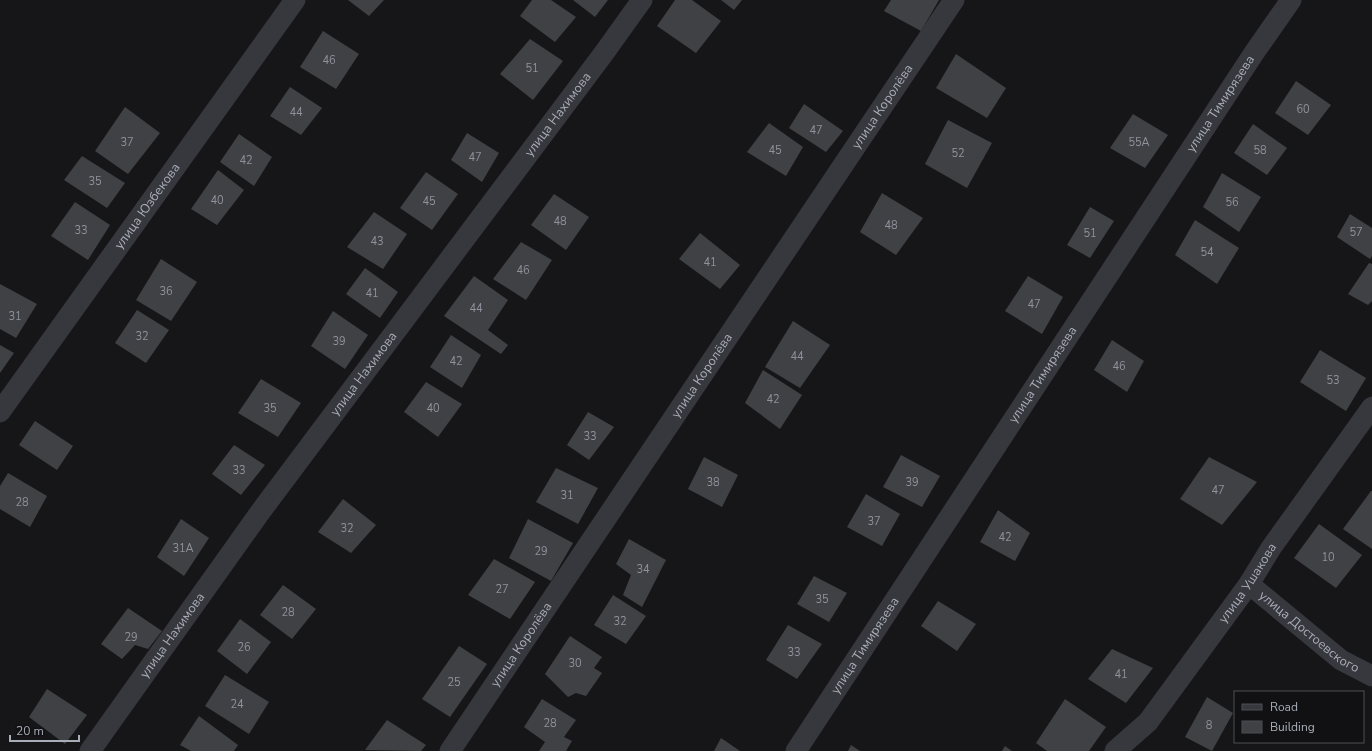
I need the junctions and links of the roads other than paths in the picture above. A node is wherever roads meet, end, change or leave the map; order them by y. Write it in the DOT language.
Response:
graph roads {
  1 [pos="295,0"];
  2 [pos="642,0"];
  3 [pos="954,0"];
  4 [pos="1291,0"];
  5 [pos="1372,407"];
  6 [pos="0,412"];
  7 [pos="1249,584"];
  8 [pos="1372,676"];
  9 [pos="90,751"];
  10 [pos="450,751"];
  11 [pos="796,751"];
  12 [pos="1115,751"];
  1 -- 6 [label="street, улица Юзбекова"];
  2 -- 9 [label="street, улица Нахимова"];
  3 -- 10 [label="street, улица Королёва"];
  4 -- 11 [label="street, улица Тимирязева"];
  5 -- 7 [label="street, улица Ушакова"];
  7 -- 8 [label="street, улица Достоевского"];
  7 -- 12 [label="street, улица Ушакова"];
}
